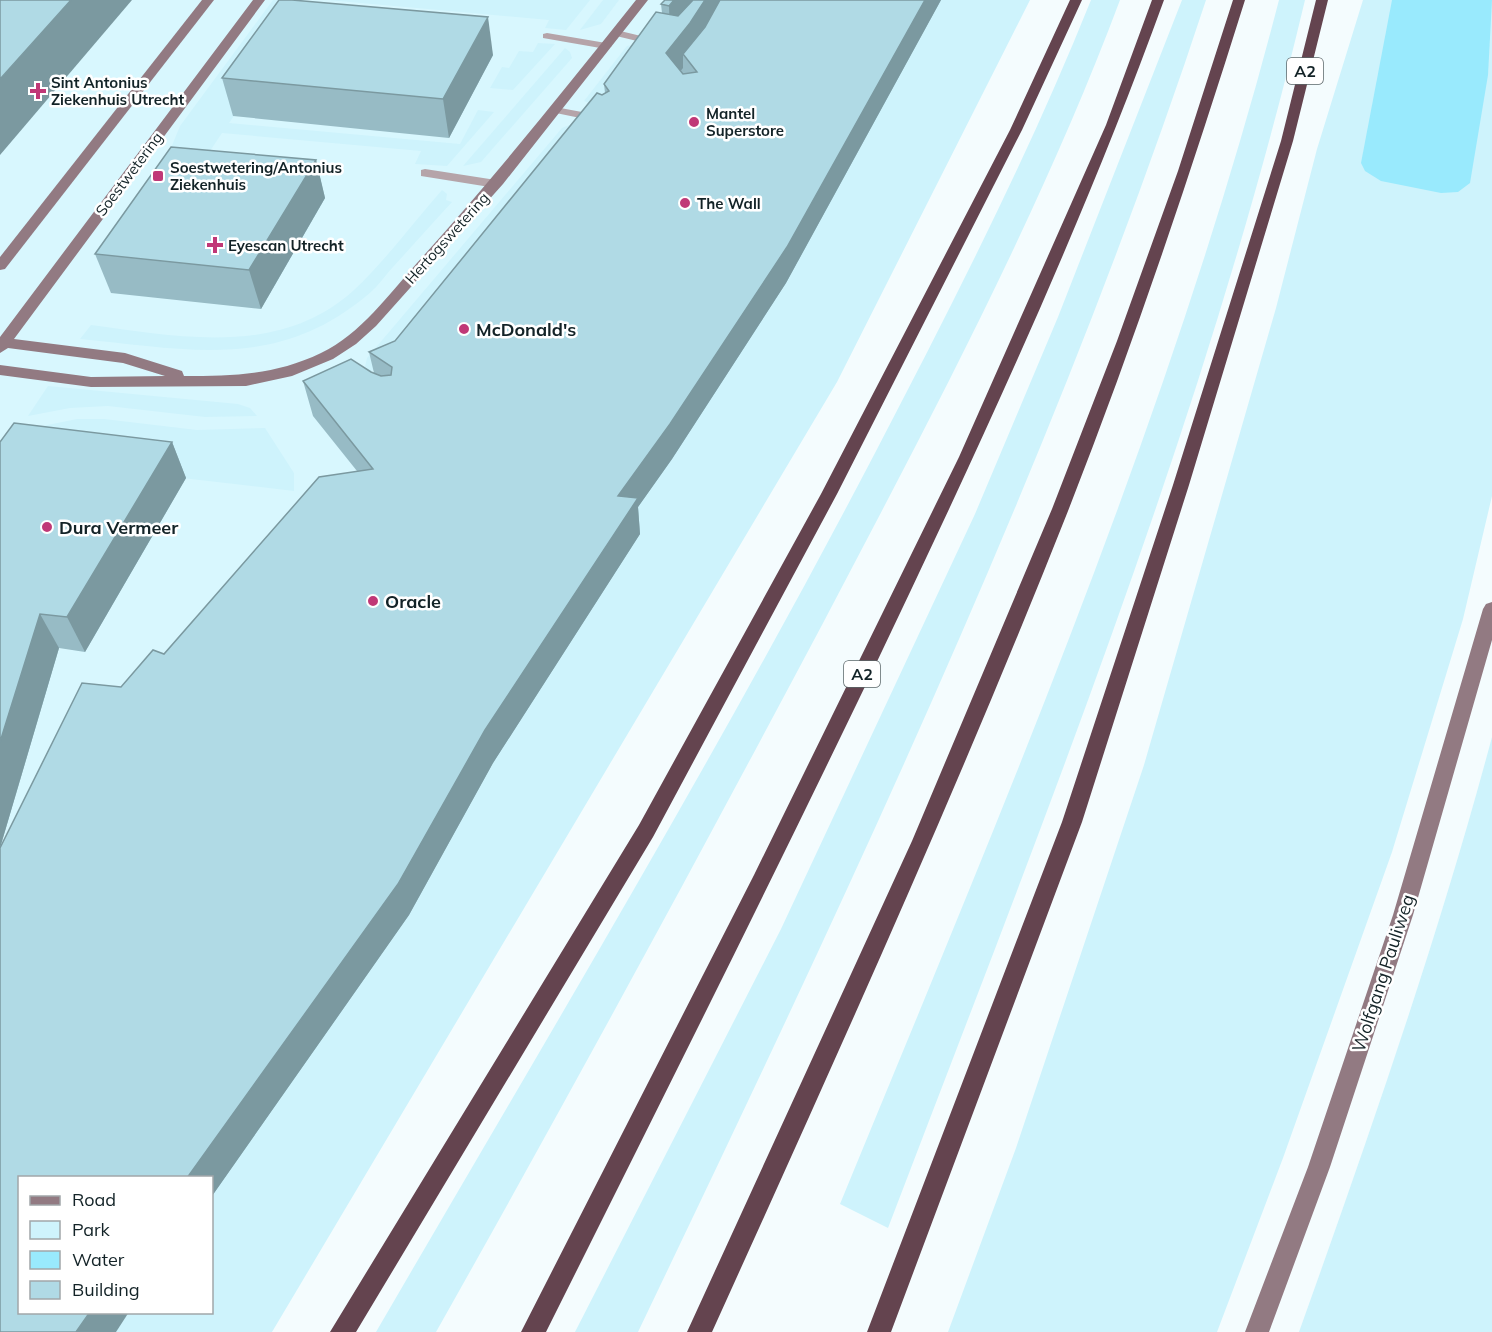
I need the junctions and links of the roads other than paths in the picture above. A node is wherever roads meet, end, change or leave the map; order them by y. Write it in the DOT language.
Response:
graph roads {
  1 [pos="208,0"];
  2 [pos="259,0"];
  3 [pos="642,0"];
  4 [pos="1076,0"];
  5 [pos="1158,0"];
  6 [pos="1239,0"];
  7 [pos="1322,0"];
  8 [pos="616,33"];
  9 [pos="547,36"];
  10 [pos="667,45"];
  11 [pos="606,46"];
  12 [pos="555,110"];
  13 [pos="604,124"];
  14 [pos="424,173"];
  15 [pos="496,184"];
  16 [pos="0,266"];
  17 [pos="1,344"];
  18 [pos="0,370"];
  19 [pos="193,380"];
  20 [pos="1492,609"];
  21 [pos="342,1332"];
  22 [pos="533,1332"];
  23 [pos="699,1332"];
  24 [pos="879,1332"];
  25 [pos="1257,1332"];
  1 -- 16 [label="main road"];
  2 -- 17 [label="main road, Soestwetering"];
  3 -- 8 [label="main road, Hertogswetering"];
  4 -- 21 [label="highway"];
  5 -- 22 [label="highway, A2"];
  6 -- 23 [label="highway"];
  7 -- 24 [label="highway, A2"];
  8 -- 10 [label="lane"];
  8 -- 11 [label="main road, Hertogswetering"];
  9 -- 11 [label="lane"];
  11 -- 12 [label="main road, Hertogswetering"];
  12 -- 13 [label="lane"];
  12 -- 15 [label="main road, Hertogswetering"];
  14 -- 15 [label="lane"];
  15 -- 19 [label="main road, Hertogswetering"];
  17 -- 19 [label="main road, Hertogswetering"];
  18 -- 19 [label="main road, Hertogswetering"];
  20 -- 25 [label="main road, Wolfgang Pauliweg"];
}
